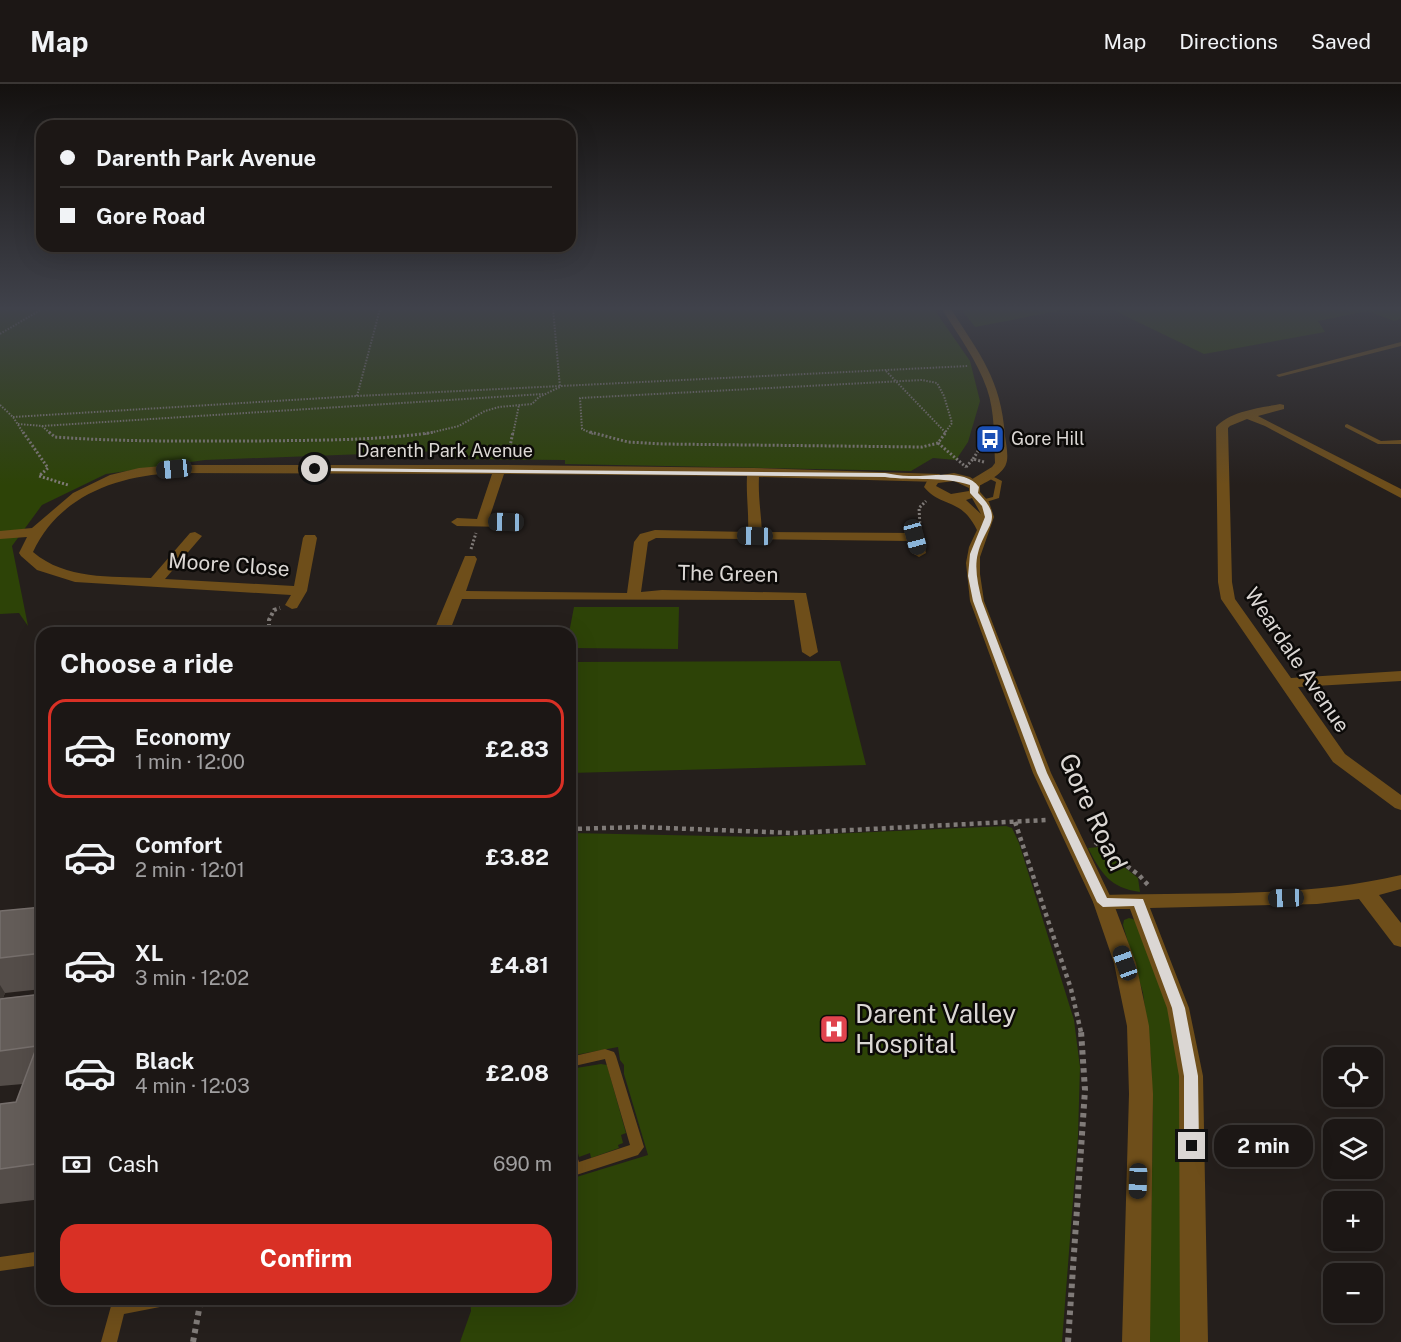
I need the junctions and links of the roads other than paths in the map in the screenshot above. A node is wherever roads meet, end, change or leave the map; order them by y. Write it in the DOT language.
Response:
graph roads {
  1 [pos="983,368"];
  2 [pos="1308,368"];
  3 [pos="1279,375"];
  4 [pos="1280,407"];
  5 [pos="1251,417"];
  6 [pos="1347,426"];
  7 [pos="1401,442"];
  8 [pos="999,451"];
  9 [pos="501,470"];
  10 [pos="753,472"];
  11 [pos="988,476"];
  12 [pos="954,477"];
  13 [pos="936,490"];
  14 [pos="977,493"];
  15 [pos="1401,494"];
  16 [pos="457,522"];
  17 [pos="482,522"];
  18 [pos="506,522"];
  19 [pos="983,529"];
  20 [pos="36,532"];
  21 [pos="0,535"];
  22 [pos="195,536"];
  23 [pos="755,536"];
  24 [pos="310,538"];
  25 [pos="919,553"];
  26 [pos="470,559"];
  27 [pos="155,582"];
  28 [pos="300,591"];
  29 [pos="457,595"];
  30 [pos="633,597"];
  31 [pos="292,605"];
  32 [pos="444,627"];
  33 [pos="810,652"];
  34 [pos="1401,676"];
  35 [pos="1286,683"];
  36 [pos="1401,804"];
  37 [pos="1401,882"];
  38 [pos="1364,891"];
  39 [pos="1145,895"];
  40 [pos="1103,902"];
  41 [pos="1401,939"];
  42 [pos="576,1061"];
  43 [pos="576,1170"];
  44 [pos="36,1259"];
  45 [pos="0,1264"];
  46 [pos="118,1305"];
  47 [pos="109,1342"];
  48 [pos="1136,1342"];
  49 [pos="1194,1342"];
  1 -- 8 [label="street"];
  2 -- 3 [label="lane"];
  4 -- 5 [label="street, Weardale Avenue"];
  5 -- 15 [label="street"];
  5 -- 35 [label="street, Weardale Avenue"];
  6 -- 7 [label="lane"];
  8 -- 11 [label="street"];
  8 -- 12 [label="street"];
  9 -- 10 [label="street, Darenth Park Avenue"];
  9 -- 17 [label="street"];
  9 -- 20 [label="street, Darenth Park Avenue"];
  10 -- 13 [label="street, Darenth Park Avenue"];
  10 -- 23 [label="street, The Green"];
  11 -- 14 [label="street"];
  11 -- 14 [label="lane"];
  12 -- 13 [label="street"];
  12 -- 14 [label="street"];
  13 -- 14 [label="street"];
  13 -- 19 [label="street"];
  14 -- 19 [label="street, Gore Road"];
  16 -- 17 [label="street"];
  17 -- 18 [label="street"];
  19 -- 40 [label="street, Gore Road"];
  20 -- 21 [label="street"];
  20 -- 27 [label="street, Moore Close"];
  22 -- 27 [label="street, Moore Close"];
  23 -- 25 [label="street, The Green"];
  23 -- 30 [label="street, The Green"];
  24 -- 28 [label="street, Moore Close"];
  26 -- 29 [label="street"];
  27 -- 28 [label="street, Moore Close"];
  28 -- 31 [label="street, Moore Close"];
  29 -- 30 [label="street, The Green"];
  29 -- 32 [label="street"];
  30 -- 33 [label="street, The Green"];
  34 -- 35 [label="street"];
  35 -- 36 [label="street, Weardale Avenue"];
  37 -- 38 [label="street"];
  38 -- 39 [label="street"];
  38 -- 41 [label="street"];
  39 -- 40 [label="street"];
  39 -- 49 [label="street"];
  40 -- 48 [label="street, Gore Road"];
  42 -- 43 [label="lane"];
  44 -- 45 [label="lane"];
  46 -- 47 [label="lane"];
}
